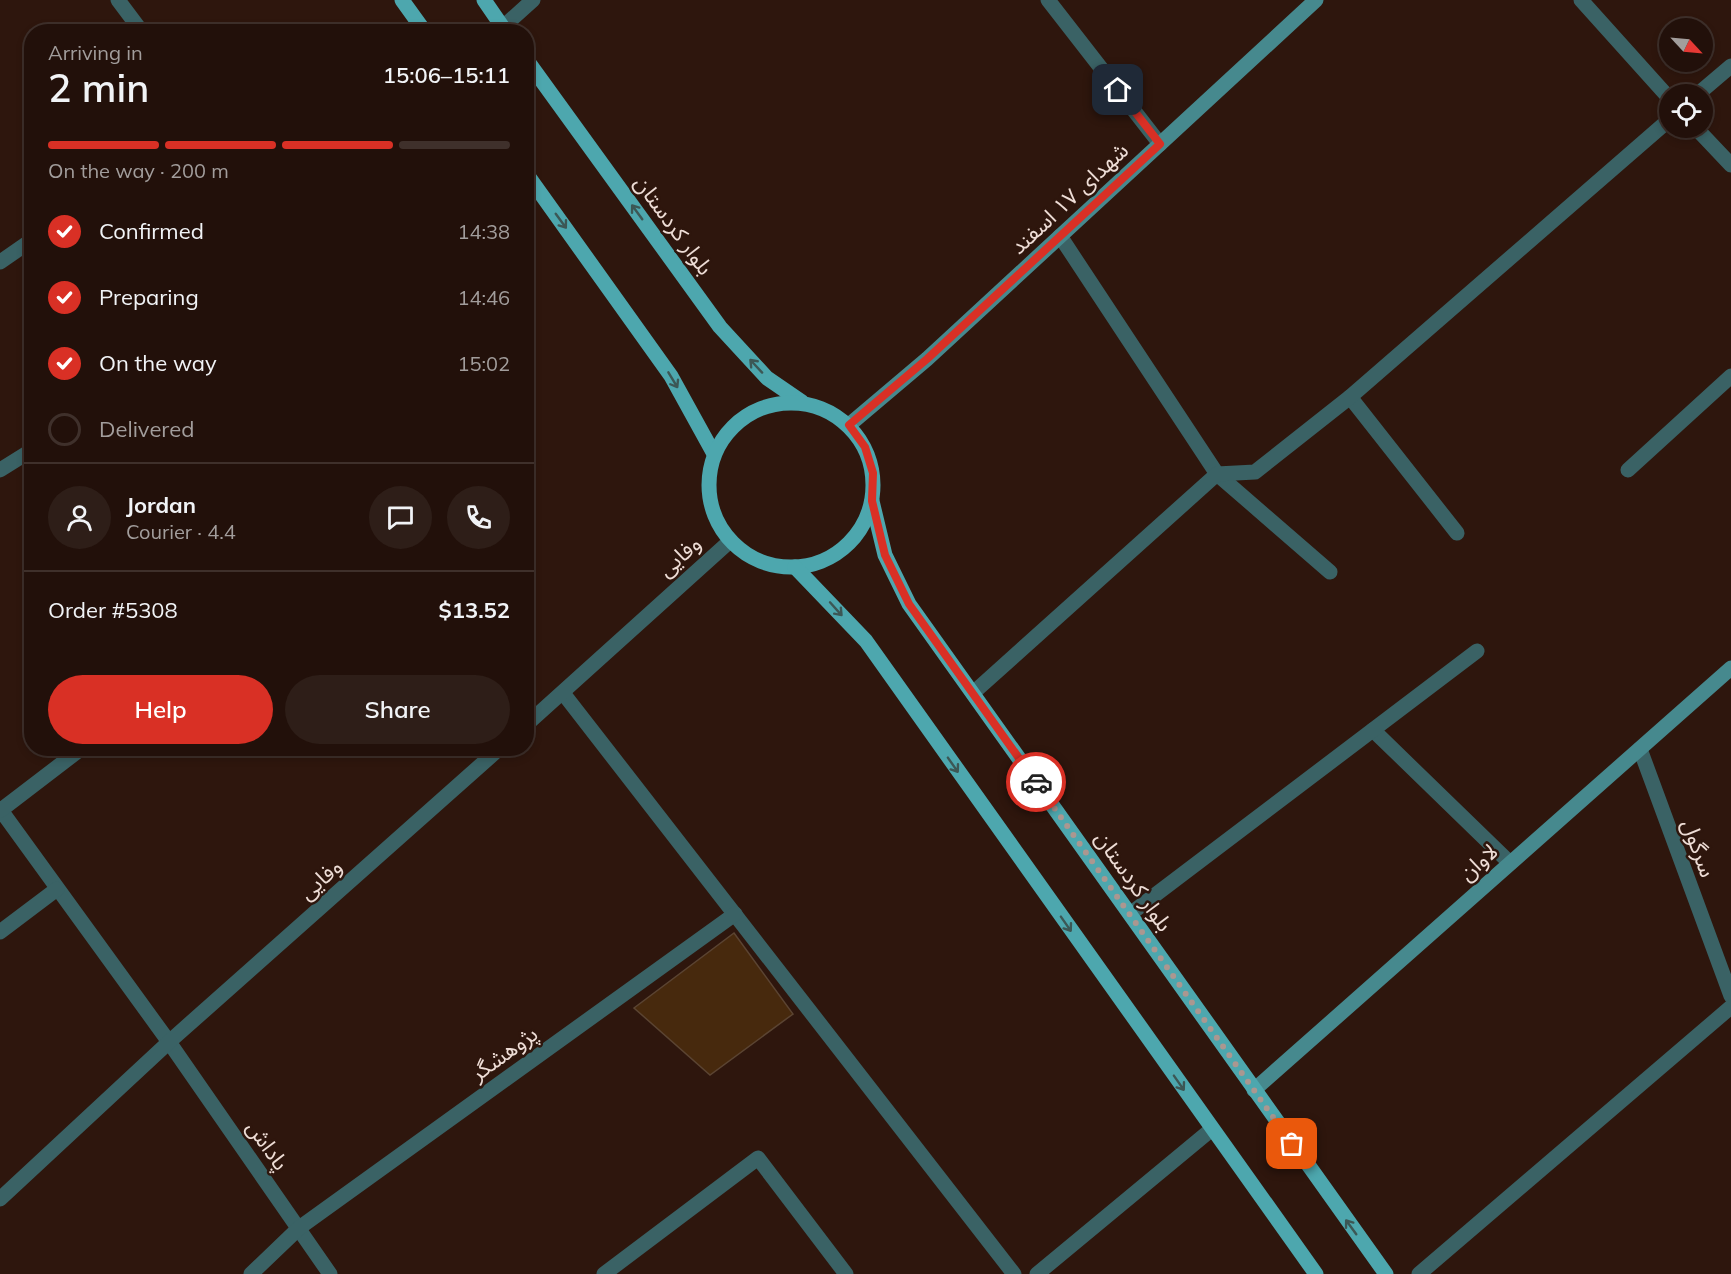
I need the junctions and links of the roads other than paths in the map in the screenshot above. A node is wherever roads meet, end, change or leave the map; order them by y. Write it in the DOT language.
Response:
graph roads {
  1 [pos="118,0"];
  2 [pos="402,0"];
  3 [pos="484,0"];
  4 [pos="533,0"];
  5 [pos="1048,0"];
  6 [pos="1316,0"];
  7 [pos="1581,0"];
  8 [pos="136,24"];
  9 [pos="419,24"];
  10 [pos="501,24"];
  11 [pos="510,24"];
  12 [pos="1731,66"];
  13 [pos="534,70"];
  14 [pos="1710,84"];
  15 [pos="1659,87"];
  16 [pos="1659,129"];
  17 [pos="1705,138"];
  18 [pos="1160,144"];
  19 [pos="1731,165"];
  20 [pos="534,184"];
  21 [pos="1060,236"];
  22 [pos="24,246"];
  23 [pos="0,262"];
  24 [pos="1731,376"];
  25 [pos="1350,397"];
  26 [pos="802,402"];
  27 [pos="849,425"];
  28 [pos="714,454"];
  29 [pos="24,455"];
  30 [pos="0,470"];
  31 [pos="1628,470"];
  32 [pos="1217,474"];
  33 [pos="872,501"];
  34 [pos="1457,533"];
  35 [pos="729,542"];
  36 [pos="795,567"];
  37 [pos="1330,572"];
  38 [pos="1477,651"];
  39 [pos="1731,668"];
  40 [pos="562,693"];
  41 [pos="973,693"];
  42 [pos="534,718"];
  43 [pos="1373,730"];
  44 [pos="1640,749"];
  45 [pos="71,756"];
  46 [pos="482,756"];
  47 [pos="0,810"];
  48 [pos="1510,863"];
  49 [pos="57,889"];
  50 [pos="1130,914"];
  51 [pos="735,915"];
  52 [pos="0,932"];
  53 [pos="1731,996"];
  54 [pos="1731,1007"];
  55 [pos="170,1042"];
  56 [pos="1254,1090"];
  57 [pos="1212,1129"];
  58 [pos="0,1199"];
  59 [pos="299,1228"];
  60 [pos="251,1274"];
  61 [pos="330,1274"];
  62 [pos="604,1274"];
  63 [pos="846,1274"];
  64 [pos="1014,1274"];
  65 [pos="1037,1274"];
  66 [pos="1316,1274"];
  67 [pos="1386,1274"];
  68 [pos="1419,1274"];
  1 -- 8 [label="street"];
  2 -- 9 [label="main road"];
  3 -- 10 [label="main road"];
  4 -- 11 [label="street"];
  5 -- 18 [label="street"];
  6 -- 18 [label="street, شهدای ۱۷ اسفند"];
  7 -- 15 [label="street"];
  12 -- 14 [label="street"];
  26 -- 13 [label="main road, بلوار کردستان, one-way"];
  16 -- 25 [label="street"];
  17 -- 19 [label="street"];
  18 -- 21 [label="street, شهدای ۱۷ اسفند"];
  20 -- 28 [label="main road, one-way"];
  21 -- 27 [label="street, شهدای ۱۷ اسفند"];
  21 -- 32 [label="street"];
  22 -- 23 [label="street"];
  24 -- 31 [label="street"];
  25 -- 32 [label="street"];
  25 -- 34 [label="street"];
  26 -- 27 [label="main road"];
  26 -- 28 [label="main road"];
  27 -- 33 [label="main road"];
  28 -- 35 [label="main road"];
  29 -- 30 [label="street"];
  32 -- 37 [label="street"];
  32 -- 41 [label="street"];
  33 -- 36 [label="main road"];
  33 -- 41 [label="main road, بلوار کردستان"];
  35 -- 36 [label="main road"];
  35 -- 40 [label="street, وفایی"];
  36 -- 57 [label="main road, one-way"];
  38 -- 43 [label="street"];
  39 -- 44 [label="street, لاوان"];
  40 -- 42 [label="street, وفایی"];
  40 -- 51 [label="street"];
  41 -- 50 [label="main road, بلوار کردستان"];
  43 -- 48 [label="street"];
  43 -- 50 [label="street"];
  44 -- 48 [label="street, لاوان"];
  44 -- 53 [label="street, سرگول"];
  45 -- 47 [label="street"];
  46 -- 55 [label="street, وفایی"];
  47 -- 49 [label="street, پاداش"];
  48 -- 56 [label="street, لاوان"];
  49 -- 52 [label="street"];
  49 -- 55 [label="street, پاداش"];
  50 -- 56 [label="main road, بلوار کردستان"];
  51 -- 59 [label="street, پژوهشگر"];
  51 -- 64 [label="street"];
  54 -- 68 [label="street"];
  55 -- 58 [label="street, وفایی"];
  55 -- 59 [label="street, پاداش"];
  67 -- 56 [label="main road, بلوار کردستان, one-way"];
  57 -- 65 [label="street"];
  57 -- 66 [label="main road"];
  59 -- 60 [label="street, پژوهشگر"];
  59 -- 61 [label="street, پاداش"];
  62 -- 63 [label="street"];
}
